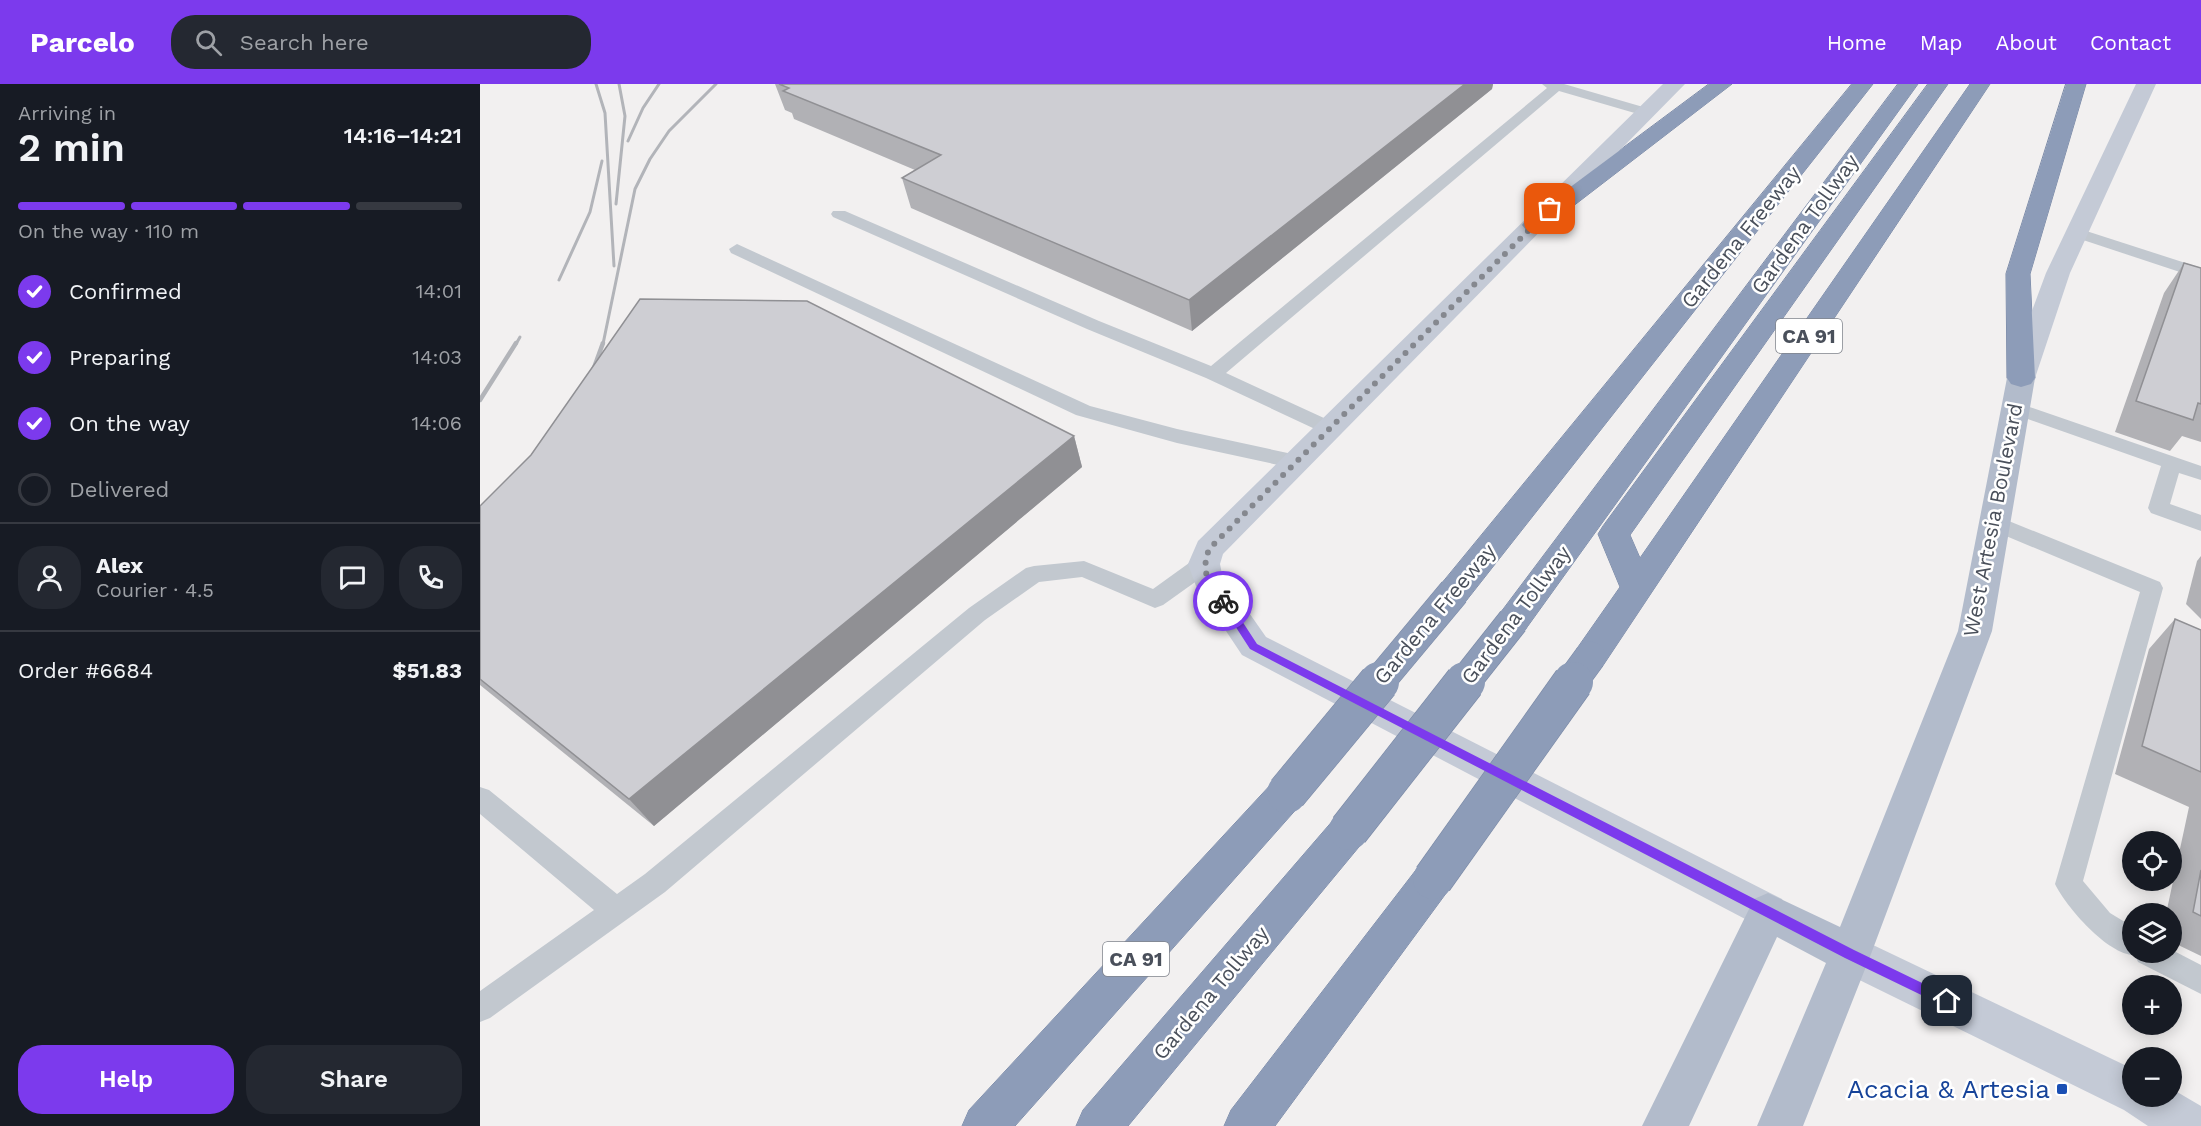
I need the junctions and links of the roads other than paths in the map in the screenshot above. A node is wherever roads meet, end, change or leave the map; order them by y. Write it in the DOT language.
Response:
graph roads {
  1 [pos="1675,84"];
  2 [pos="1722,84"];
  3 [pos="1863,84"];
  4 [pos="1908,84"];
  5 [pos="1938,84"];
  6 [pos="1980,84"];
  7 [pos="2076,84"];
  8 [pos="2146,84"];
  9 [pos="1553,85"];
  10 [pos="1645,112"];
  11 [pos="839,214"];
  12 [pos="1534,225"];
  13 [pos="2077,233"];
  14 [pos="737,249"];
  15 [pos="2201,274"];
  16 [pos="1212,374"];
  17 [pos="2018,393"];
  18 [pos="1330,429"];
  19 [pos="1297,462"];
  20 [pos="2172,463"];
  21 [pos="2201,473"];
  22 [pos="2201,523"];
  23 [pos="1994,524"];
  24 [pos="1204,564"];
  25 [pos="1637,588"];
  26 [pos="480,798"];
  27 [pos="616,910"];
  28 [pos="1768,912"];
  29 [pos="2122,936"];
  30 [pos="1850,954"];
  31 [pos="2169,963"];
  32 [pos="2201,980"];
  33 [pos="480,1008"];
  34 [pos="2122,1087"];
  35 [pos="2159,1107"];
  36 [pos="985,1126"];
  37 [pos="1099,1126"];
  38 [pos="1247,1126"];
  39 [pos="1665,1126"];
  40 [pos="1780,1126"];
  41 [pos="2192,1126"];
  1 -- 10 [label="main road"];
  2 -- 12 [label="highway"];
  3 -- 36 [label="highway, Gardena Freeway / CA 91, bridge"];
  4 -- 37 [label="highway, Gardena Tollway, bridge"];
  5 -- 25 [label="highway, Gardena Tollway"];
  6 -- 25 [label="highway, CA 91"];
  7 -- 17 [label="highway"];
  8 -- 13 [label="main road, West Artesia Boulevard"];
  9 -- 10 [label="lane"];
  9 -- 16 [label="lane"];
  10 -- 12 [label="main road"];
  11 -- 16 [label="lane"];
  12 -- 18 [label="main road"];
  13 -- 15 [label="lane"];
  13 -- 17 [label="main road, West Artesia Boulevard"];
  14 -- 19 [label="lane"];
  16 -- 18 [label="lane"];
  17 -- 20 [label="lane"];
  17 -- 23 [label="main road, West Artesia Boulevard"];
  18 -- 19 [label="main road"];
  19 -- 24 [label="main road"];
  20 -- 21 [label="lane"];
  20 -- 22 [label="lane"];
  23 -- 29 [label="lane"];
  23 -- 30 [label="main road, West Artesia Boulevard"];
  24 -- 27 [label="lane"];
  24 -- 28 [label="main road"];
  25 -- 38 [label="highway, CA 91, bridge"];
  26 -- 27 [label="lane"];
  27 -- 33 [label="lane"];
  28 -- 30 [label="main road"];
  28 -- 39 [label="main road"];
  30 -- 34 [label="main road"];
  30 -- 40 [label="main road, West Artesia Boulevard"];
  31 -- 32 [label="lane"];
  35 -- 41 [label="main road"];
}
